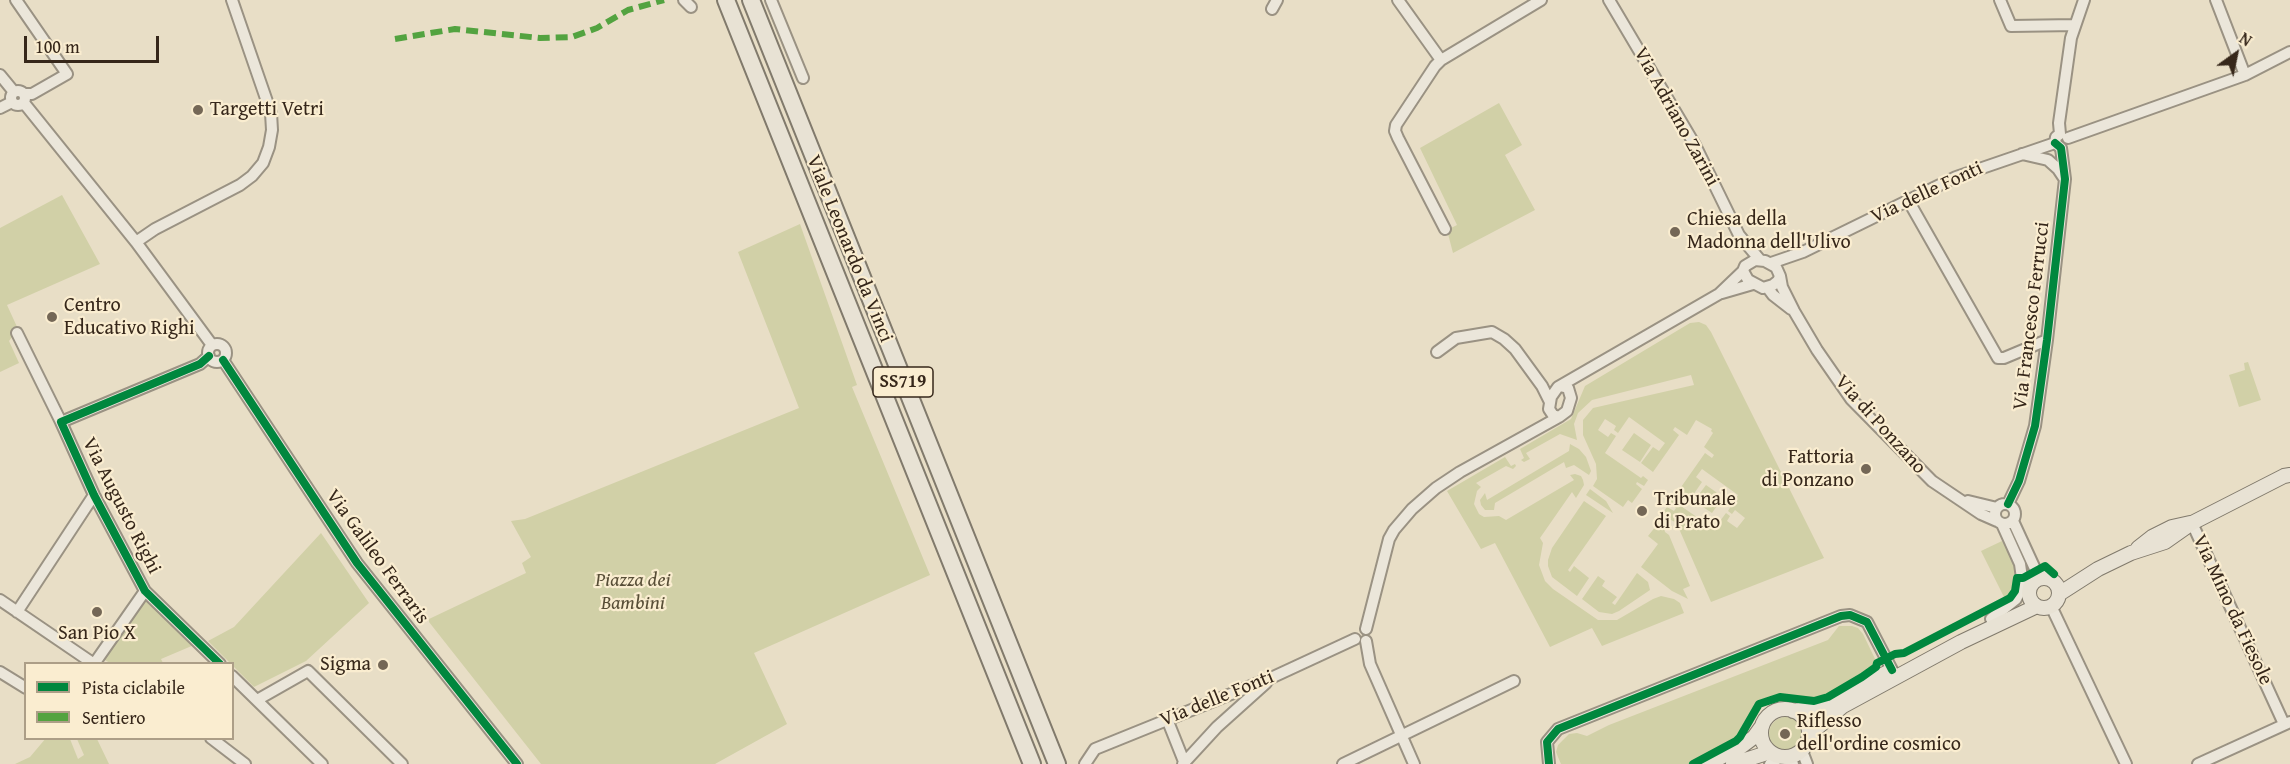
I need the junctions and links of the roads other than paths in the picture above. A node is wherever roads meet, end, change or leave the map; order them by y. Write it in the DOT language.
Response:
graph roads {
  1 [pos="16,0"];
  2 [pos="232,0"];
  3 [pos="719,0"];
  4 [pos="726,0"];
  5 [pos="751,0"];
  6 [pos="771,0"];
  7 [pos="1398,0"];
  8 [pos="1541,0"];
  9 [pos="1609,0"];
  10 [pos="2000,0"];
  11 [pos="2084,0"];
  12 [pos="2216,0"];
  13 [pos="2075,25"];
  14 [pos="738,30"];
  15 [pos="2290,52"];
  16 [pos="1441,60"];
  17 [pos="0,75"];
  18 [pos="2245,75"];
  19 [pos="803,78"];
  20 [pos="19,98"];
  21 [pos="0,108"];
  22 [pos="2061,141"];
  23 [pos="2019,154"];
  24 [pos="2065,179"];
  25 [pos="1908,200"];
  26 [pos="1445,229"];
  27 [pos="1739,235"];
  28 [pos="136,242"];
  29 [pos="1803,252"];
  30 [pos="1766,262"];
  31 [pos="1744,269"];
  32 [pos="1780,274"];
  33 [pos="1753,284"];
  34 [pos="1767,287"];
  35 [pos="1719,294"];
  36 [pos="1794,311"];
  37 [pos="17,333"];
  38 [pos="2047,340"];
  39 [pos="211,351"];
  40 [pos="1437,352"];
  41 [pos="223,360"];
  42 [pos="1587,370"];
  43 [pos="1538,379"];
  44 [pos="1559,387"];
  45 [pos="1571,398"];
  46 [pos="1549,405"];
  47 [pos="1559,417"];
  48 [pos="61,422"];
  49 [pos="1528,433"];
  50 [pos="2288,473"];
  51 [pos="94,495"];
  52 [pos="1958,498"];
  53 [pos="2002,506"];
  54 [pos="2004,522"];
  55 [pos="2192,523"];
  56 [pos="2098,569"];
  57 [pos="2047,579"];
  58 [pos="145,591"];
  59 [pos="2059,594"];
  60 [pos="0,600"];
  61 [pos="2039,603"];
  62 [pos="17,612"];
  63 [pos="1991,619"];
  64 [pos="1361,640"];
  65 [pos="92,662"];
  66 [pos="95,662"];
  67 [pos="219,662"];
  68 [pos="1892,670"];
  69 [pos="0,672"];
  70 [pos="1273,677"];
  71 [pos="234,678"];
  72 [pos="1514,681"];
  73 [pos="24,687"];
  74 [pos="258,700"];
  75 [pos="1793,711"];
  76 [pos="1167,719"];
  77 [pos="2287,723"];
  78 [pos="1762,726"];
  79 [pos="1402,737"];
  80 [pos="1809,738"];
  81 [pos="215,740"];
  82 [pos="1802,751"];
  83 [pos="1780,759"];
  84 [pos="1738,763"];
  85 [pos="245,764"];
  86 [pos="322,764"];
  87 [pos="402,764"];
  88 [pos="517,764"];
  89 [pos="1032,764"];
  90 [pos="1057,764"];
  91 [pos="1085,764"];
  92 [pos="1184,764"];
  93 [pos="1342,764"];
  94 [pos="1414,764"];
  95 [pos="1549,764"];
  96 [pos="1708,764"];
  97 [pos="1808,764"];
  98 [pos="2126,764"];
  99 [pos="2198,764"];
  1 -- 20 [label="street"];
  2 -- 28 [label="street"];
  3 -- 14 [label="highway"];
  4 -- 14 [label="highway, Viale Leonardo da Vinci / SS719"];
  5 -- 90 [label="highway, Viale Leonardo da Vinci / SS719"];
  6 -- 19 [label="street"];
  7 -- 16 [label="street"];
  8 -- 16 [label="street"];
  9 -- 27 [label="street, Via Adriano Zarini"];
  10 -- 13 [label="street"];
  11 -- 13 [label="street, Via Francesco Ferrucci"];
  12 -- 18 [label="street"];
  13 -- 22 [label="street, Via Francesco Ferrucci"];
  14 -- 89 [label="highway, Viale Leonardo da Vinci / SS719"];
  15 -- 18 [label="street, Via delle Fonti"];
  16 -- 26 [label="street"];
  17 -- 20 [label="street, Via Galileo Ferraris"];
  18 -- 22 [label="street, Via delle Fonti"];
  20 -- 21 [label="street"];
  20 -- 28 [label="street, Via Galileo Ferraris"];
  22 -- 23 [label="street, Via delle Fonti"];
  22 -- 24 [label="street, Via Francesco Ferrucci"];
  23 -- 24 [label="street"];
  23 -- 25 [label="street, Via delle Fonti"];
  24 -- 38 [label="street, Via Francesco Ferrucci"];
  25 -- 29 [label="street, Via delle Fonti"];
  25 -- 38 [label="street"];
  27 -- 30 [label="street"];
  27 -- 31 [label="street"];
  28 -- 39 [label="street, Via Galileo Ferraris"];
  29 -- 30 [label="street, Via delle Fonti"];
  29 -- 32 [label="street, Via delle Fonti"];
  30 -- 31 [label="street"];
  30 -- 32 [label="street"];
  31 -- 33 [label="street"];
  31 -- 35 [label="street"];
  32 -- 34 [label="street"];
  32 -- 36 [label="street, Via di Ponzano"];
  33 -- 34 [label="street"];
  33 -- 35 [label="street"];
  34 -- 36 [label="street"];
  35 -- 42 [label="street"];
  36 -- 52 [label="street, Via di Ponzano"];
  37 -- 48 [label="street, Via Augusto Righi"];
  38 -- 53 [label="street, Via Francesco Ferrucci"];
  39 -- 41 [label="street"];
  39 -- 41 [label="street, Via Galileo Ferraris"];
  39 -- 48 [label="street, Via Augusto Righi"];
  40 -- 43 [label="street"];
  41 -- 88 [label="street, Via Galileo Ferraris"];
  42 -- 44 [label="street"];
  42 -- 45 [label="street"];
  43 -- 44 [label="street"];
  43 -- 46 [label="street"];
  44 -- 45 [label="street"];
  44 -- 46 [label="street"];
  45 -- 47 [label="street"];
  46 -- 47 [label="street"];
  46 -- 49 [label="street"];
  47 -- 49 [label="street"];
  48 -- 51 [label="street, Via Augusto Righi"];
  49 -- 64 [label="street"];
  50 -- 55 [label="main road"];
  51 -- 58 [label="street, Via Augusto Righi"];
  51 -- 62 [label="street"];
  52 -- 53 [label="street"];
  52 -- 54 [label="street, Via di Ponzano"];
  53 -- 54 [label="street, Via Francesco Ferrucci"];
  53 -- 54 [label="street, Via Francesco Ferrucci"];
  54 -- 57 [label="street, Via Francesco Ferrucci"];
  54 -- 63 [label="street"];
  55 -- 56 [label="main road"];
  55 -- 77 [label="street, Via Mino da Fiesole"];
  56 -- 57 [label="main road"];
  56 -- 59 [label="main road"];
  57 -- 59 [label="main road"];
  57 -- 61 [label="main road"];
  58 -- 66 [label="street"];
  58 -- 67 [label="street, Via Augusto Righi"];
  59 -- 61 [label="main road"];
  60 -- 62 [label="street"];
  61 -- 63 [label="main road"];
  61 -- 80 [label="main road"];
  61 -- 98 [label="street"];
  62 -- 65 [label="street"];
  63 -- 68 [label="main road"];
  64 -- 70 [label="street, Via delle Fonti"];
  64 -- 79 [label="street"];
  68 -- 75 [label="main road"];
  68 -- 95 [label="street"];
  69 -- 73 [label="street"];
  70 -- 76 [label="street, Via delle Fonti"];
  70 -- 92 [label="street"];
  71 -- 74 [label="street"];
  72 -- 79 [label="street"];
  74 -- 86 [label="street"];
  74 -- 87 [label="street"];
  75 -- 78 [label="main road"];
  75 -- 80 [label="main road"];
  76 -- 91 [label="street, Via delle Fonti"];
  76 -- 92 [label="street"];
  77 -- 99 [label="street"];
  78 -- 83 [label="main road"];
  78 -- 96 [label="main road"];
  79 -- 93 [label="street"];
  79 -- 94 [label="street"];
  80 -- 82 [label="main road"];
  81 -- 85 [label="street"];
  82 -- 83 [label="main road"];
  82 -- 97 [label="street"];
  83 -- 84 [label="main road"];
}
